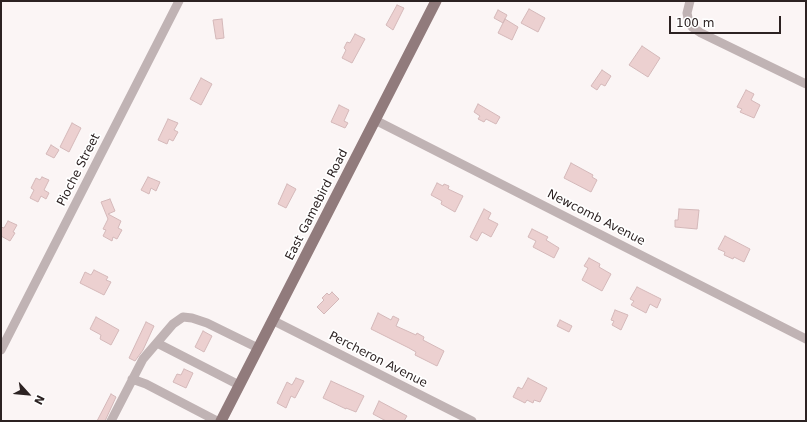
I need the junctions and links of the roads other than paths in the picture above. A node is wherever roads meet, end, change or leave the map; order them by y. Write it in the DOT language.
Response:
graph roads {
  1 [pos="179,1"];
  2 [pos="436,1"];
  3 [pos="690,1"];
  4 [pos="806,84"];
  5 [pos="375,120"];
  6 [pos="272,320"];
  7 [pos="806,339"];
  8 [pos="157,343"];
  9 [pos="258,348"];
  10 [pos="1,350"];
  11 [pos="132,380"];
  12 [pos="239,385"];
  13 [pos="111,421"];
  14 [pos="217,421"];
  15 [pos="221,421"];
  16 [pos="472,421"];
  1 -- 10 [label="street, Pioche Street"];
  2 -- 5 [label="main road, East Gamebird Road"];
  3 -- 4 [label="street"];
  5 -- 6 [label="main road, East Gamebird Road"];
  5 -- 7 [label="street, Newcomb Avenue"];
  6 -- 9 [label="main road, East Gamebird Road"];
  6 -- 16 [label="street, Percheron Avenue"];
  8 -- 9 [label="street"];
  8 -- 11 [label="street"];
  8 -- 12 [label="street"];
  9 -- 12 [label="main road, East Gamebird Road"];
  11 -- 13 [label="street"];
  11 -- 14 [label="street"];
  12 -- 15 [label="main road, East Gamebird Road"];
}
